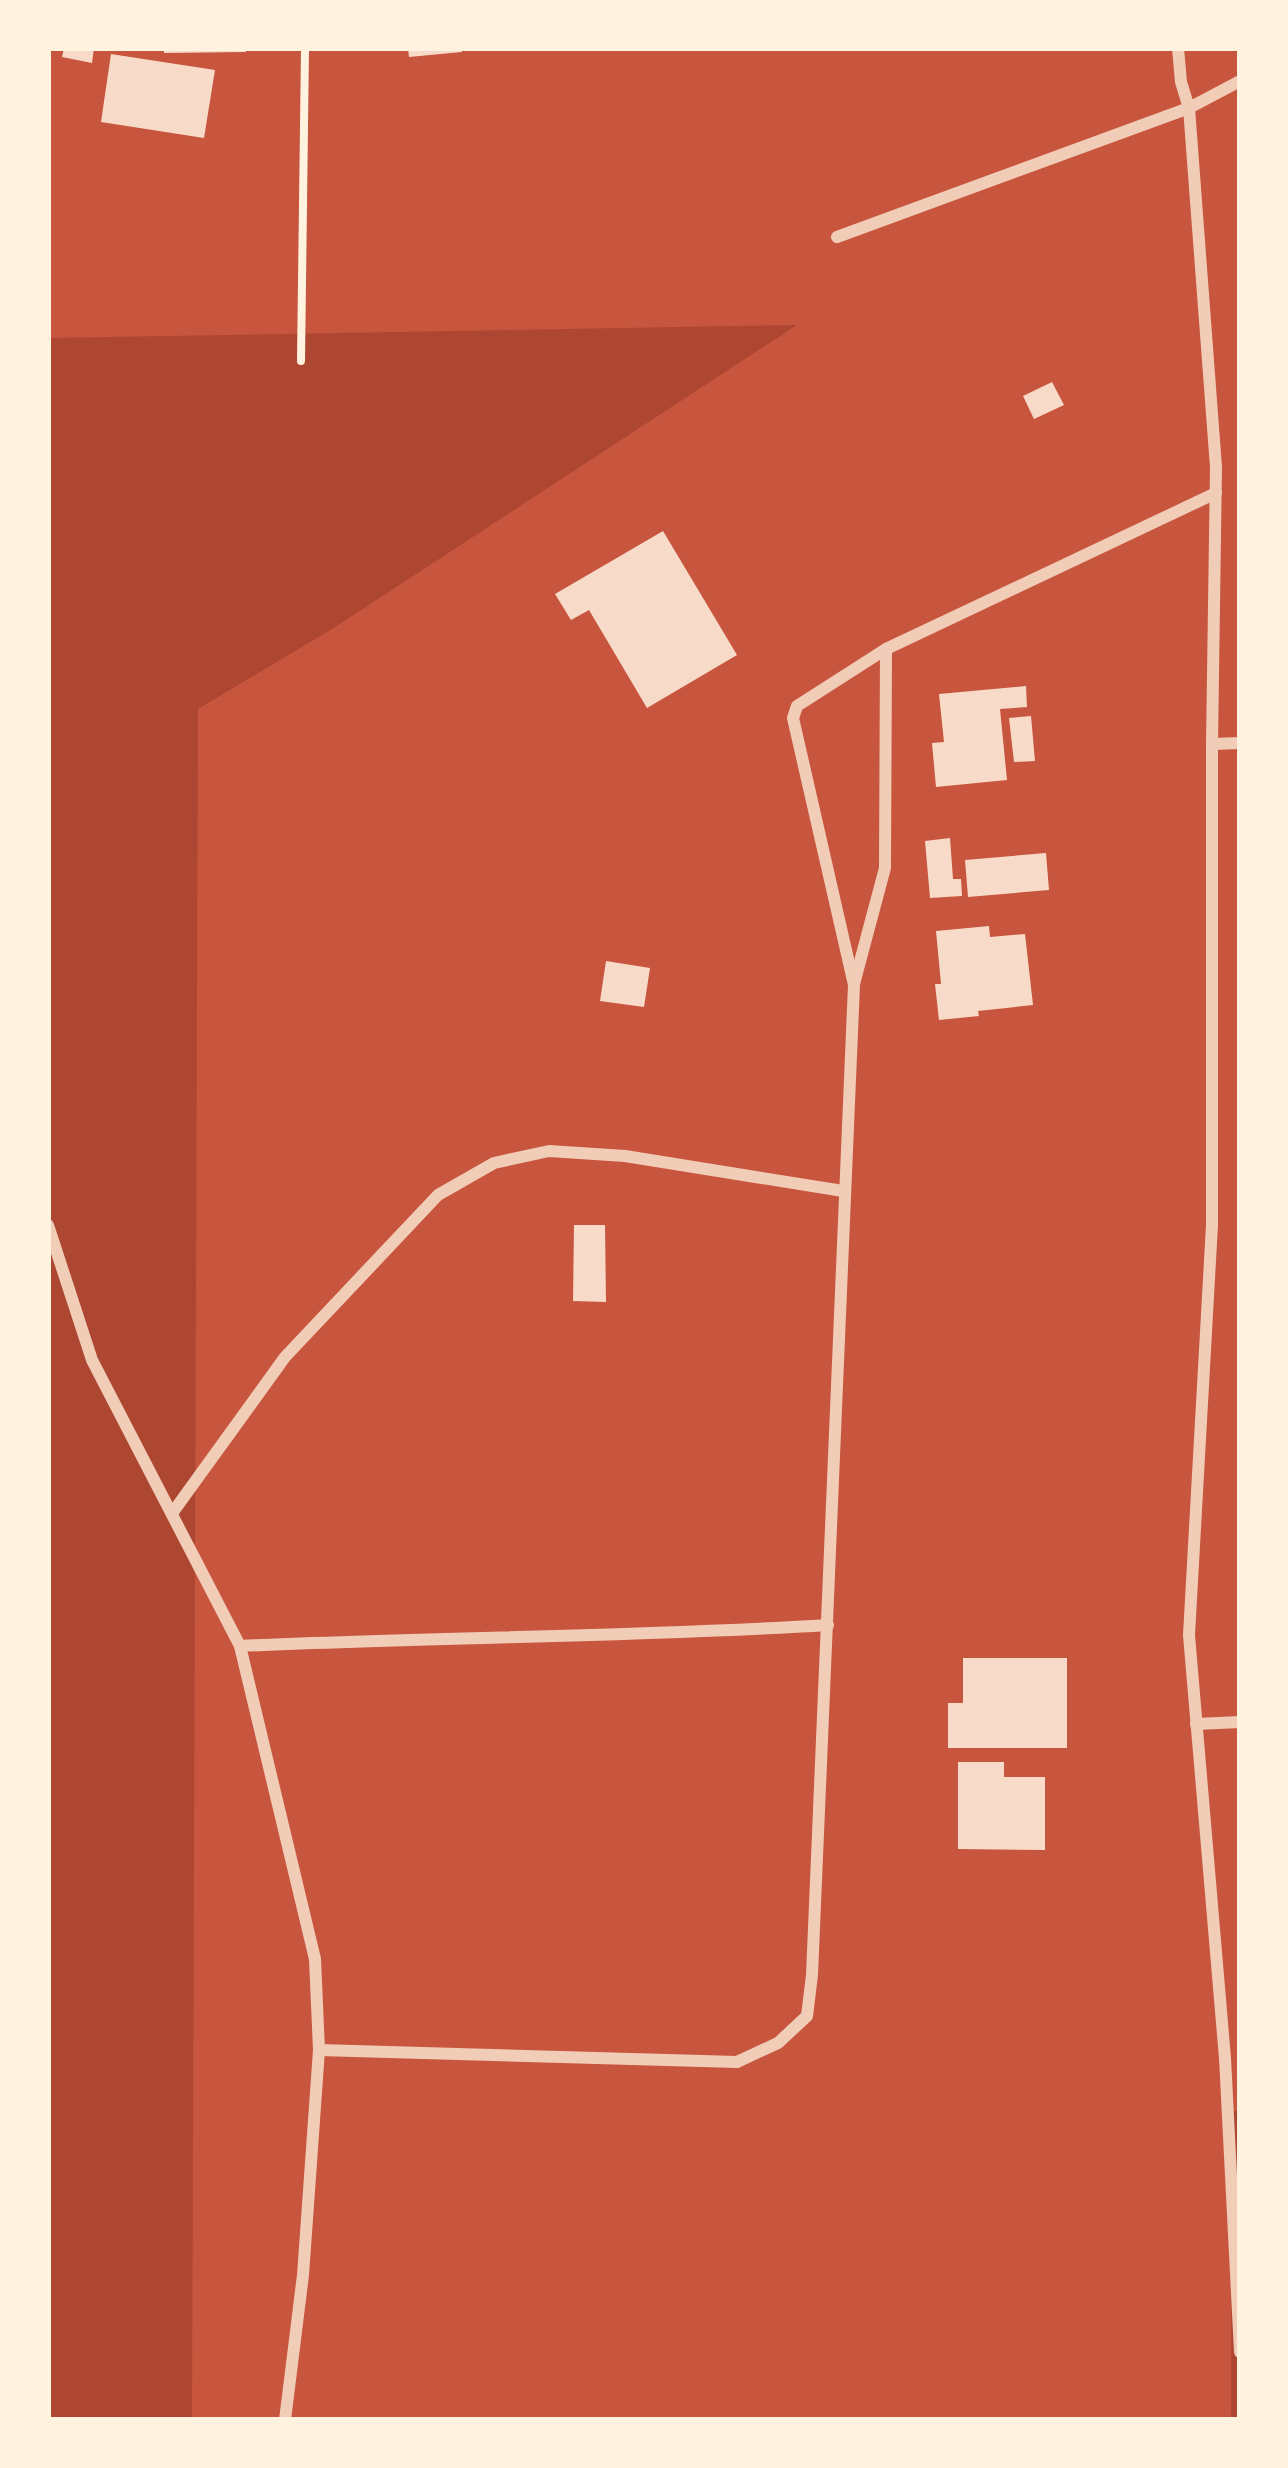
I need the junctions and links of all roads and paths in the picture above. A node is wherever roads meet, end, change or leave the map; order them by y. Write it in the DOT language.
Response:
graph roads {
  1 [pos="305,48"];
  2 [pos="1178,48"];
  3 [pos="1240,81"];
  4 [pos="1189,108"];
  5 [pos="838,237"];
  6 [pos="301,361"];
  7 [pos="1216,494"];
  8 [pos="886,649"];
  9 [pos="1240,743"];
  10 [pos="1212,744"];
  11 [pos="854,985"];
  12 [pos="843,1191"];
  13 [pos="48,1226"];
  14 [pos="172,1512"];
  15 [pos="828,1625"];
  16 [pos="240,1646"];
  17 [pos="1240,1722"];
  18 [pos="1196,1724"];
  19 [pos="319,2050"];
  20 [pos="1234,2107"];
  21 [pos="1240,2352"];
  22 [pos="285,2420"];
  1 -- 6 [label="path"];
  2 -- 4 [label="street"];
  3 -- 4 [label="street"];
  4 -- 5 [label="street"];
  4 -- 7 [label="street"];
  7 -- 8 [label="street"];
  7 -- 10 [label="street"];
  8 -- 11 [label="street"];
  8 -- 11 [label="street"];
  9 -- 10 [label="street"];
  10 -- 18 [label="street"];
  11 -- 12 [label="street"];
  12 -- 14 [label="street"];
  12 -- 15 [label="street"];
  13 -- 14 [label="street"];
  14 -- 16 [label="street"];
  15 -- 16 [label="street"];
  15 -- 19 [label="street"];
  16 -- 19 [label="street"];
  17 -- 18 [label="street"];
  18 -- 20 [label="street"];
  19 -- 22 [label="street"];
  20 -- 21 [label="street"];
}
